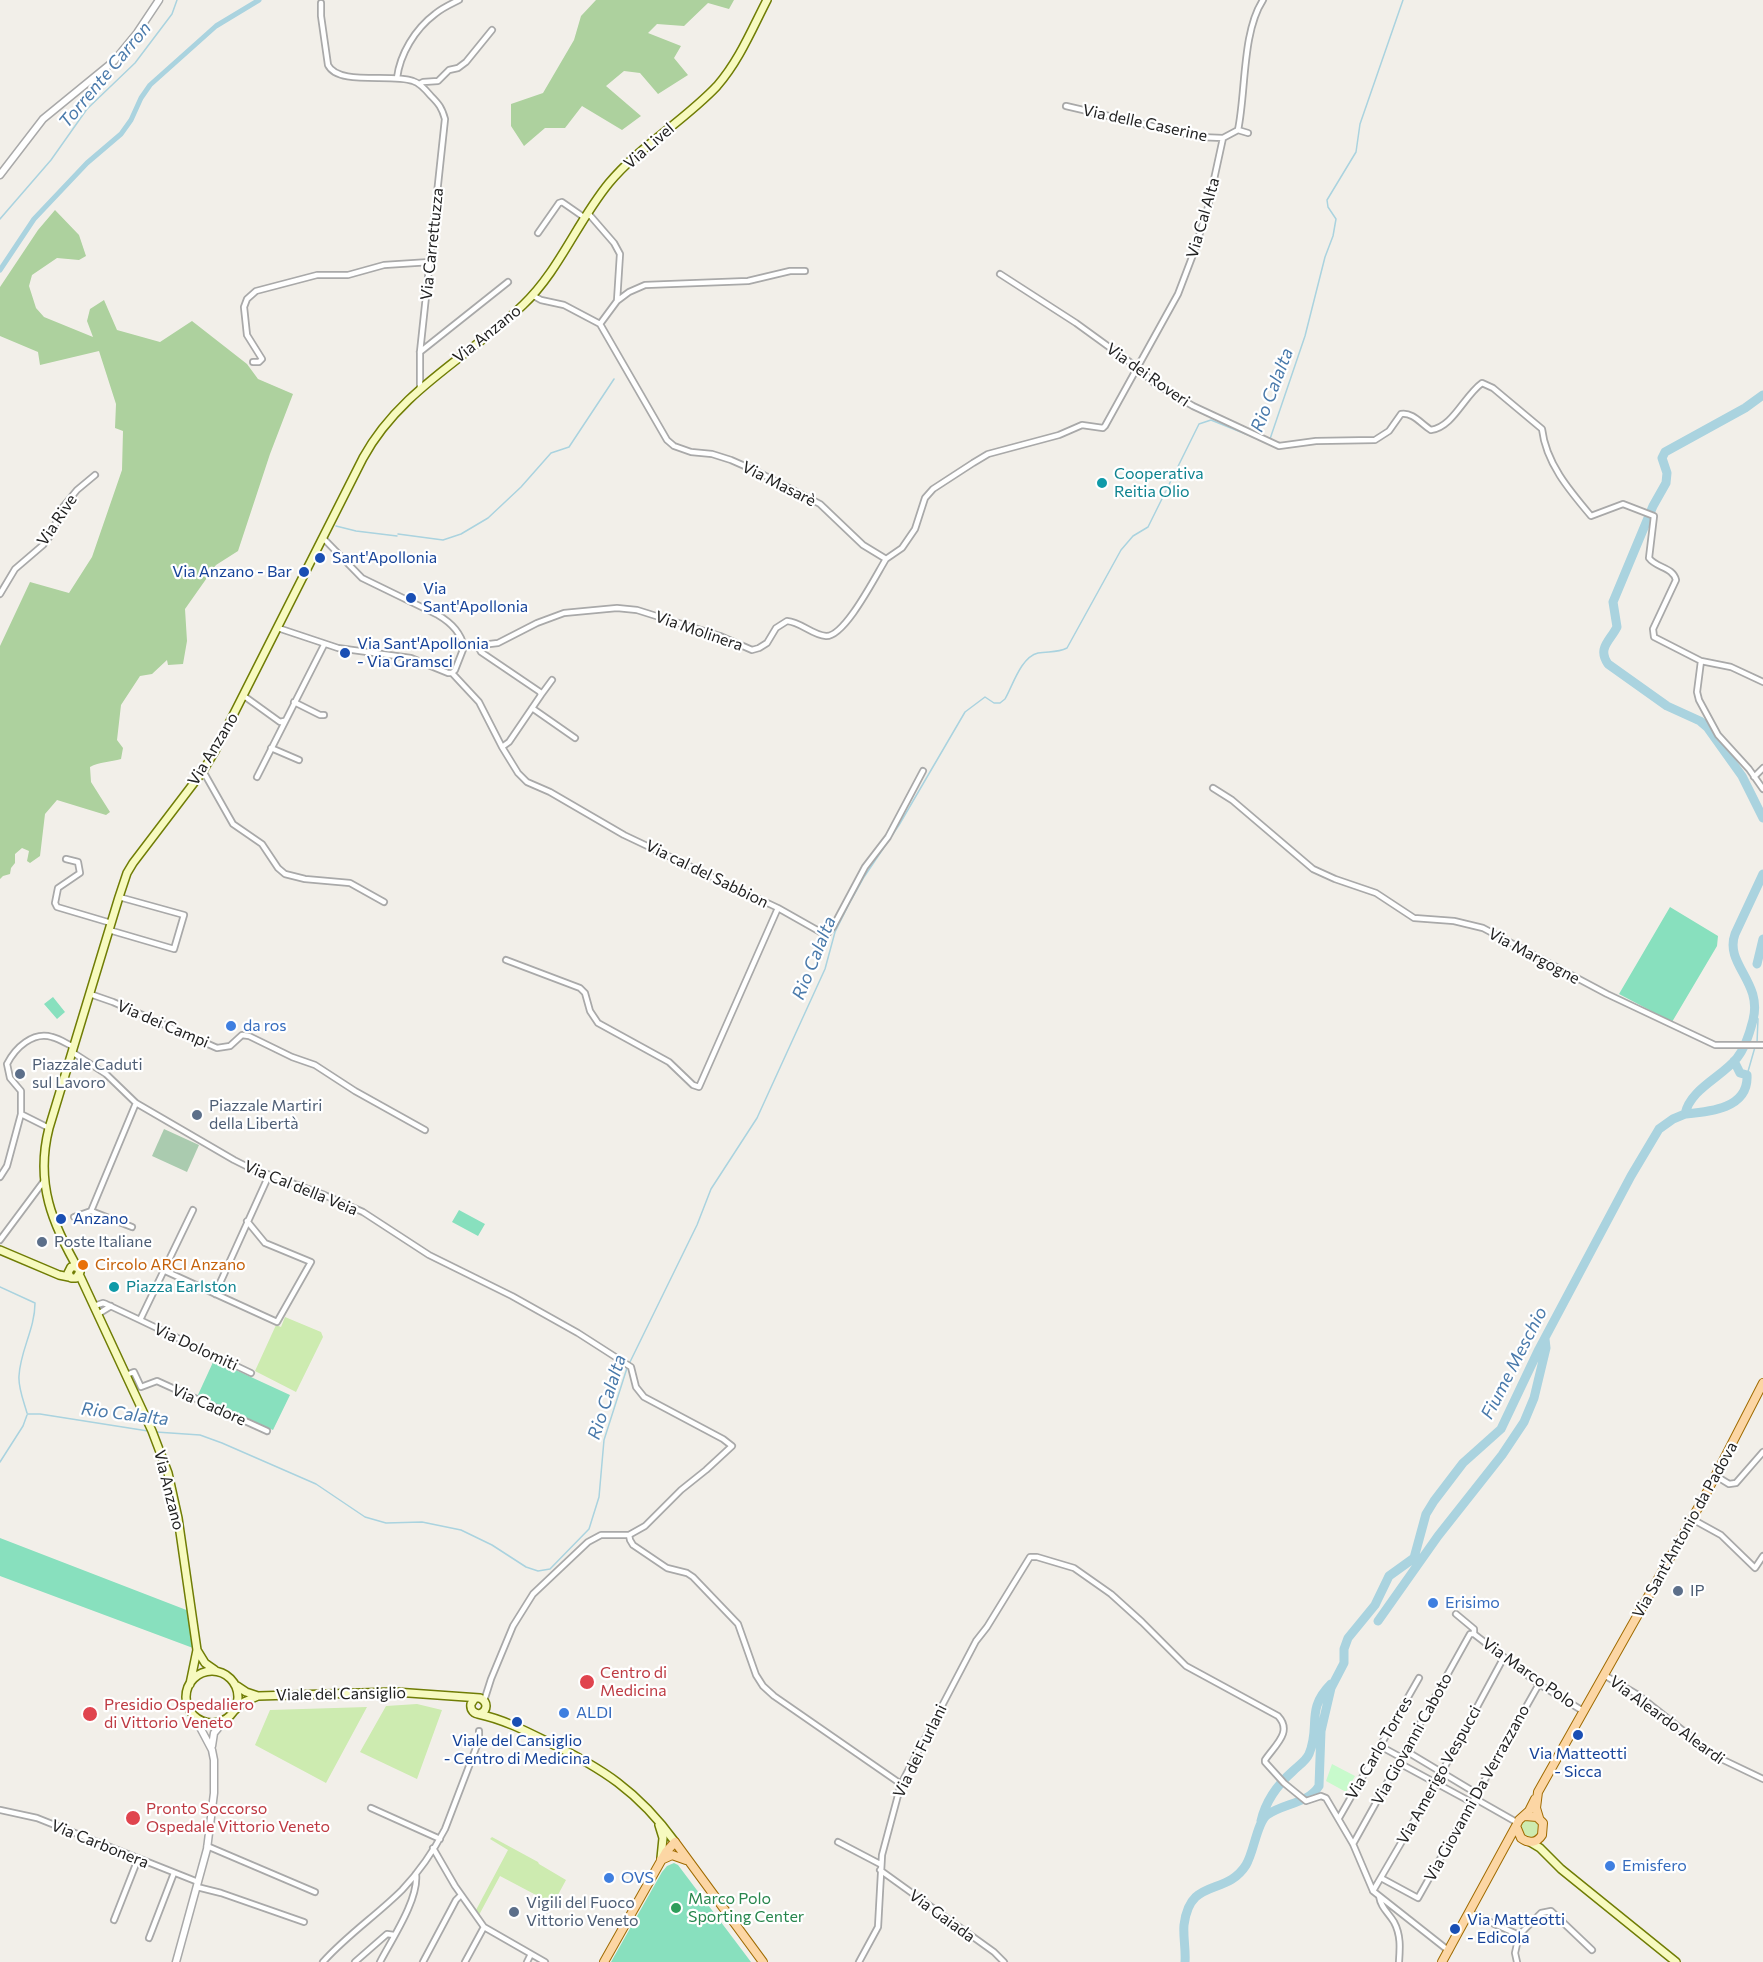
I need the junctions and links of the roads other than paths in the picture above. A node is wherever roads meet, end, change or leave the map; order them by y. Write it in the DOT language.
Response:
graph roads {
  1 [pos="159,0"];
  2 [pos="459,0"];
  3 [pos="767,0"];
  4 [pos="1263,0"];
  5 [pos="321,3"];
  6 [pos="492,30"];
  7 [pos="397,78"];
  8 [pos="419,84"];
  9 [pos="1066,106"];
  10 [pos="1238,130"];
  11 [pos="1248,134"];
  12 [pos="1223,138"];
  13 [pos="0,175"];
  14 [pos="587,215"];
  15 [pos="538,233"];
  16 [pos="430,262"];
  17 [pos="804,271"];
  18 [pos="1000,274"];
  19 [pos="508,282"];
  20 [pos="532,295"];
  21 [pos="617,301"];
  22 [pos="600,324"];
  23 [pos="420,352"];
  24 [pos="253,362"];
  25 [pos="1138,368"];
  26 [pos="420,388"];
  27 [pos="95,475"];
  28 [pos="323,538"];
  29 [pos="886,559"];
  30 [pos="0,594"];
  31 [pos="278,628"];
  32 [pos="324,645"];
  33 [pos="478,646"];
  34 [pos="464,647"];
  35 [pos="1701,661"];
  36 [pos="452,673"];
  37 [pos="552,680"];
  38 [pos="1763,682"];
  39 [pos="541,695"];
  40 [pos="244,696"];
  41 [pos="294,702"];
  42 [pos="532,708"];
  43 [pos="324,715"];
  44 [pos="284,721"];
  45 [pos="575,738"];
  46 [pos="502,747"];
  47 [pos="271,748"];
  48 [pos="299,760"];
  49 [pos="1763,768"];
  50 [pos="203,771"];
  51 [pos="922,771"];
  52 [pos="257,777"];
  53 [pos="1755,777"];
  54 [pos="1213,788"];
  55 [pos="1763,789"];
  56 [pos="66,859"];
  57 [pos="119,897"];
  58 [pos="384,902"];
  59 [pos="778,908"];
  60 [pos="110,926"];
  61 [pos="506,960"];
  62 [pos="90,994"];
  63 [pos="1760,1045"];
  64 [pos="73,1050"];
  65 [pos="136,1103"];
  66 [pos="21,1114"];
  67 [pos="50,1128"];
  68 [pos="425,1130"];
  69 [pos="269,1175"];
  70 [pos="0,1177"];
  71 [pos="44,1181"];
  72 [pos="193,1210"];
  73 [pos="91,1211"];
  74 [pos="74,1216"];
  75 [pos="247,1221"];
  76 [pos="132,1227"];
  77 [pos="0,1240"];
  78 [pos="0,1250"];
  79 [pos="163,1270"];
  80 [pos="73,1272"];
  81 [pos="215,1294"];
  82 [pos="94,1306"];
  83 [pos="111,1306"];
  84 [pos="98,1314"];
  85 [pos="140,1320"];
  86 [pos="251,1373"];
  87 [pos="126,1375"];
  88 [pos="1763,1383"];
  89 [pos="267,1431"];
  90 [pos="1762,1455"];
  91 [pos="1716,1476"];
  92 [pos="1692,1519"];
  93 [pos="629,1534"];
  94 [pos="1763,1556"];
  95 [pos="1456,1614"];
  96 [pos="1472,1634"];
  97 [pos="198,1650"];
  98 [pos="1504,1657"];
  99 [pos="217,1672"];
  100 [pos="1604,1675"];
  101 [pos="1419,1678"];
  102 [pos="190,1684"];
  103 [pos="235,1684"];
  104 [pos="1539,1684"];
  105 [pos="424,1694"];
  106 [pos="258,1696"];
  107 [pos="481,1701"];
  108 [pos="235,1710"];
  109 [pos="1583,1711"];
  110 [pos="474,1712"];
  111 [pos="194,1716"];
  112 [pos="224,1721"];
  113 [pos="523,1730"];
  114 [pos="479,1731"];
  115 [pos="1380,1746"];
  116 [pos="212,1750"];
  117 [pos="1406,1751"];
  118 [pos="1402,1758"];
  119 [pos="1399,1763"];
  120 [pos="1442,1773"];
  121 [pos="1763,1779"];
  122 [pos="1436,1783"];
  123 [pos="901,1784"];
  124 [pos="1538,1793"];
  125 [pos="1474,1798"];
  126 [pos="371,1808"];
  127 [pos="0,1810"];
  128 [pos="1525,1816"];
  129 [pos="656,1817"];
  130 [pos="1339,1818"];
  131 [pos="1539,1818"];
  132 [pos="1517,1825"];
  133 [pos="1542,1835"];
  134 [pos="440,1839"];
  135 [pos="675,1842"];
  136 [pos="838,1842"];
  137 [pos="1527,1842"];
  138 [pos="1353,1844"];
  139 [pos="207,1846"];
  140 [pos="433,1848"];
  141 [pos="1503,1853"];
  142 [pos="138,1859"];
  143 [pos="660,1861"];
  144 [pos="690,1862"];
  145 [pos="1555,1863"];
  146 [pos="880,1867"];
  147 [pos="174,1873"];
  148 [pos="416,1873"];
  149 [pos="1381,1878"];
  150 [pos="198,1885"];
  151 [pos="1373,1891"];
  152 [pos="315,1892"];
  153 [pos="461,1895"];
  154 [pos="1379,1896"];
  155 [pos="1470,1913"];
  156 [pos="114,1920"];
  157 [pos="304,1922"];
  158 [pos="484,1927"];
  159 [pos="394,1935"];
  160 [pos="1519,1935"];
  161 [pos="149,1938"];
  162 [pos="1592,1950"];
  163 [pos="1449,1951"];
  164 [pos="531,1954"];
  165 [pos="176,1962"];
  166 [pos="323,1962"];
  167 [pos="355,1962"];
  168 [pos="380,1962"];
  169 [pos="423,1962"];
  170 [pos="465,1962"];
  171 [pos="527,1962"];
  172 [pos="545,1962"];
  173 [pos="604,1962"];
  174 [pos="763,1962"];
  175 [pos="860,1962"];
  176 [pos="1004,1962"];
  177 [pos="1399,1962"];
  178 [pos="1442,1962"];
  179 [pos="1517,1962"];
  180 [pos="1676,1962"];
  1 -- 13 [label="street"];
  2 -- 7 [label="street"];
  3 -- 14 [label="main road, Via Livel"];
  4 -- 10 [label="street"];
  5 -- 7 [label="street"];
  6 -- 8 [label="street"];
  7 -- 8 [label="street"];
  8 -- 16 [label="street, Via Carrettuzza"];
  9 -- 12 [label="street, Via delle Caserine"];
  10 -- 11 [label="street"];
  10 -- 12 [label="street"];
  12 -- 25 [label="street, Via Cal Alta"];
  14 -- 15 [label="street"];
  14 -- 20 [label="main road, Via Livel"];
  14 -- 21 [label="street"];
  16 -- 23 [label="street, Via Carrettuzza"];
  16 -- 24 [label="street"];
  17 -- 21 [label="street"];
  18 -- 25 [label="street, Via dei Roveri"];
  19 -- 23 [label="street"];
  20 -- 22 [label="street"];
  20 -- 26 [label="main road, Via Anzano"];
  21 -- 22 [label="street"];
  22 -- 29 [label="street, Via Masarè"];
  23 -- 26 [label="street, Via Carrettuzza"];
  25 -- 29 [label="street, Via Cal Alta"];
  25 -- 35 [label="street, Via dei Roveri"];
  26 -- 28 [label="main road, Via Anzano"];
  27 -- 30 [label="street, Via Rive"];
  28 -- 31 [label="main road, Via Anzano"];
  28 -- 34 [label="street"];
  29 -- 33 [label="street, Via Molinera"];
  31 -- 32 [label="street"];
  31 -- 40 [label="main road, Via Anzano"];
  32 -- 36 [label="street"];
  32 -- 41 [label="street"];
  33 -- 34 [label="street, Via Molinera"];
  33 -- 39 [label="street"];
  34 -- 36 [label="street"];
  35 -- 38 [label="street"];
  35 -- 53 [label="street"];
  36 -- 46 [label="street"];
  37 -- 39 [label="street"];
  39 -- 42 [label="street"];
  40 -- 44 [label="street"];
  40 -- 50 [label="main road, Via Anzano"];
  41 -- 43 [label="street"];
  41 -- 44 [label="street"];
  42 -- 45 [label="street"];
  42 -- 46 [label="street"];
  44 -- 47 [label="street"];
  46 -- 59 [label="street, Via cal del Sabbion"];
  47 -- 48 [label="street"];
  47 -- 52 [label="street"];
  49 -- 53 [label="street"];
  50 -- 57 [label="main road, Via Anzano"];
  50 -- 58 [label="street"];
  51 -- 59 [label="street"];
  53 -- 55 [label="street"];
  54 -- 63 [label="street, Via Margogne"];
  56 -- 60 [label="street"];
  57 -- 60 [label="main road, Via Anzano"];
  57 -- 60 [label="street"];
  59 -- 61 [label="street, Via cal del Sabbion"];
  60 -- 62 [label="main road, Via Anzano"];
  62 -- 64 [label="main road, Via Anzano"];
  62 -- 68 [label="street, Via dei Campi"];
  64 -- 65 [label="street, Via Cal della Veia"];
  64 -- 66 [label="street, Via Cal della Veia"];
  64 -- 67 [label="main road, Via Anzano"];
  65 -- 69 [label="street, Via Cal della Veia"];
  65 -- 73 [label="street"];
  66 -- 67 [label="street"];
  66 -- 70 [label="street"];
  67 -- 71 [label="main road, Via Anzano"];
  69 -- 75 [label="street"];
  69 -- 93 [label="street, Via Cal della Veia"];
  71 -- 77 [label="street"];
  71 -- 80 [label="main road, Via Anzano"];
  72 -- 79 [label="street"];
  73 -- 74 [label="street"];
  73 -- 76 [label="street"];
  75 -- 81 [label="street"];
  75 -- 81 [label="street"];
  78 -- 80 [label="main road"];
  79 -- 81 [label="street"];
  79 -- 85 [label="street"];
  80 -- 82 [label="main road, Via Anzano"];
  82 -- 83 [label="street"];
  82 -- 84 [label="main road, Via Anzano"];
  83 -- 84 [label="street"];
  83 -- 85 [label="street, Via Dolomiti"];
  84 -- 87 [label="main road, Via Anzano"];
  85 -- 86 [label="street, Via Dolomiti"];
  87 -- 89 [label="street, Via Cadore"];
  87 -- 97 [label="main road, Via Anzano"];
  88 -- 91 [label="main road, Via Sant'Antonio da Padova"];
  90 -- 91 [label="street"];
  91 -- 92 [label="main road, Via Sant'Antonio da Padova"];
  92 -- 94 [label="street"];
  92 -- 100 [label="main road, Via Sant'Antonio da Padova"];
  93 -- 107 [label="street"];
  93 -- 123 [label="street"];
  95 -- 96 [label="street, Via Marco Polo"];
  96 -- 98 [label="street, Via Marco Polo"];
  96 -- 117 [label="street, Via Giovanni Caboto"];
  97 -- 99 [label="main road"];
  97 -- 102 [label="main road, Via Anzano"];
  98 -- 104 [label="street, Via Marco Polo"];
  98 -- 120 [label="street, Via Amerigo Vespucci"];
  99 -- 102 [label="main road"];
  99 -- 103 [label="main road"];
  100 -- 109 [label="main road, Via Sant'Antonio da Padova"];
  100 -- 121 [label="street, Via Aleardo Aleardi"];
  101 -- 115 [label="street, Via Carlo Torres"];
  102 -- 111 [label="main road"];
  103 -- 106 [label="main road, Viale del Cansiglio"];
  103 -- 108 [label="main road"];
  104 -- 109 [label="street, Via Marco Polo"];
  104 -- 125 [label="street, Via Giovanni Da Verrazzano"];
  105 -- 106 [label="main road, Viale del Cansiglio"];
  105 -- 107 [label="main road, Viale del Cansiglio"];
  105 -- 110 [label="main road, Viale del Cansiglio"];
  106 -- 108 [label="main road, Viale del Cansiglio"];
  107 -- 110 [label="main road"];
  107 -- 110 [label="main road"];
  107 -- 113 [label="main road, Viale del Cansiglio"];
  108 -- 112 [label="main road"];
  109 -- 124 [label="main road, Via Sant'Antonio da Padova"];
  110 -- 113 [label="main road, Viale del Cansiglio"];
  111 -- 112 [label="main road"];
  111 -- 116 [label="street"];
  112 -- 116 [label="street"];
  113 -- 129 [label="main road, Viale del Cansiglio"];
  114 -- 134 [label="street"];
  115 -- 118 [label="street"];
  115 -- 130 [label="street, Via Carlo Torres"];
  116 -- 139 [label="street"];
  117 -- 118 [label="street, Via Giovanni Caboto"];
  117 -- 120 [label="street"];
  118 -- 119 [label="street, Via Giovanni Caboto"];
  119 -- 122 [label="street"];
  119 -- 138 [label="street, Via Giovanni Caboto"];
  120 -- 122 [label="street, Via Amerigo Vespucci"];
  120 -- 125 [label="street"];
  122 -- 125 [label="street"];
  122 -- 149 [label="street, Via Amerigo Vespucci"];
  123 -- 130 [label="street, Via dei Furlani"];
  123 -- 146 [label="street, Via dei Furlani"];
  124 -- 128 [label="main road, Via Sant'Antonio da Padova"];
  124 -- 131 [label="main road"];
  125 -- 132 [label="street"];
  125 -- 149 [label="street, Via Giovanni Da Verrazzano"];
  126 -- 134 [label="street"];
  127 -- 142 [label="street, Via Carbonera"];
  128 -- 131 [label="main road"];
  128 -- 132 [label="main road"];
  129 -- 135 [label="main road, Viale del Cansiglio"];
  129 -- 143 [label="main road"];
  130 -- 138 [label="street"];
  131 -- 133 [label="main road"];
  132 -- 137 [label="main road"];
  132 -- 141 [label="main road"];
  133 -- 137 [label="main road"];
  133 -- 145 [label="main road"];
  134 -- 140 [label="street"];
  135 -- 143 [label="main road"];
  135 -- 144 [label="main road, Viale del Cansiglio"];
  136 -- 146 [label="street, Via Gaiada"];
  137 -- 141 [label="main road"];
  137 -- 145 [label="main road"];
  138 -- 151 [label="street"];
  139 -- 150 [label="street"];
  139 -- 152 [label="street"];
  140 -- 148 [label="street"];
  140 -- 153 [label="street"];
  141 -- 155 [label="main road"];
  142 -- 147 [label="street, Via Carbonera"];
  142 -- 156 [label="street"];
  143 -- 144 [label="main road"];
  143 -- 173 [label="main road"];
  144 -- 174 [label="main road, Viale del Cansiglio"];
  145 -- 180 [label="main road"];
  146 -- 175 [label="street, Via dei Furlani"];
  146 -- 176 [label="street, Via Gaiada"];
  147 -- 150 [label="street, Via Carbonera"];
  147 -- 161 [label="street"];
  148 -- 159 [label="street"];
  148 -- 166 [label="street"];
  149 -- 151 [label="street, Via Amerigo Vespucci"];
  150 -- 157 [label="street, Via Carbonera"];
  150 -- 165 [label="street"];
  151 -- 154 [label="street"];
  153 -- 158 [label="street"];
  153 -- 169 [label="street"];
  154 -- 163 [label="street"];
  154 -- 177 [label="street"];
  155 -- 160 [label="street"];
  155 -- 163 [label="main road"];
  158 -- 164 [label="street"];
  158 -- 170 [label="street"];
  159 -- 167 [label="street"];
  159 -- 168 [label="street"];
  160 -- 162 [label="street"];
  160 -- 179 [label="street"];
  163 -- 178 [label="main road"];
  164 -- 171 [label="street"];
  164 -- 172 [label="street"];
}
